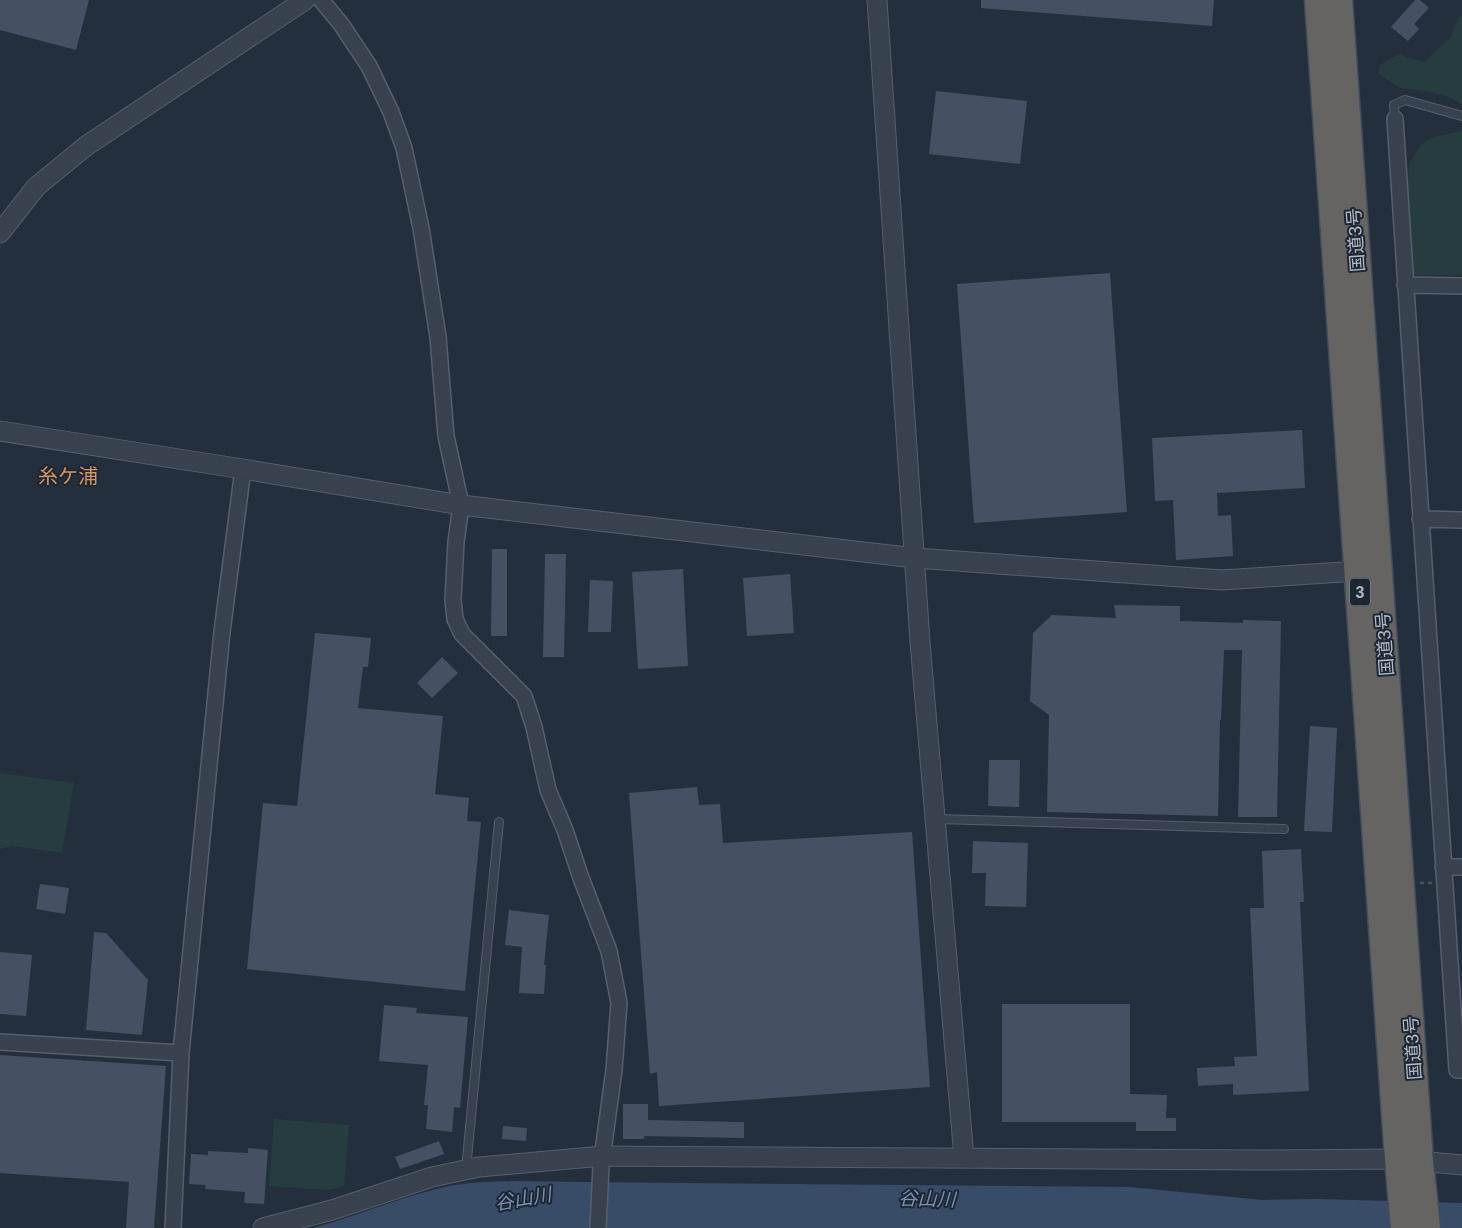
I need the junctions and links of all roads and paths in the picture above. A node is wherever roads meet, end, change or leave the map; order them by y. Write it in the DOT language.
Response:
graph roads {
  1 [pos="306,0"];
  2 [pos="321,0"];
  3 [pos="877,0"];
  4 [pos="1318,0"];
  5 [pos="1339,0"];
  6 [pos="1462,116"];
  7 [pos="1395,119"];
  8 [pos="0,233"];
  9 [pos="1404,285"];
  10 [pos="1462,286"];
  11 [pos="0,431"];
  12 [pos="243,469"];
  13 [pos="461,505"];
  14 [pos="1420,519"];
  15 [pos="1462,520"];
  16 [pos="914,558"];
  17 [pos="1358,571"];
  18 [pos="934,819"];
  19 [pos="499,822"];
  20 [pos="1284,829"];
  21 [pos="1462,868"];
  22 [pos="1443,875"];
  23 [pos="1402,884"];
  24 [pos="0,1042"];
  25 [pos="181,1053"];
  26 [pos="1462,1070"];
  27 [pos="964,1158"];
  28 [pos="467,1159"];
  29 [pos="602,1161"];
  30 [pos="1462,1164"];
  31 [pos="1410,1172"];
  32 [pos="173,1228"];
  33 [pos="263,1228"];
  34 [pos="598,1228"];
  35 [pos="1404,1228"];
  36 [pos="1427,1228"];
  1 -- 8 [label="street"];
  2 -- 13 [label="street"];
  3 -- 16 [label="street"];
  4 -- 17 [label="highway, 国道3号 / 3"];
  5 -- 23 [label="highway, 国道3号 / 3"];
  6 -- 7 [label="lane"];
  7 -- 9 [label="street"];
  9 -- 10 [label="street"];
  9 -- 14 [label="street"];
  11 -- 12 [label="street"];
  12 -- 13 [label="street"];
  12 -- 25 [label="street"];
  13 -- 16 [label="street"];
  13 -- 29 [label="street"];
  14 -- 15 [label="street"];
  14 -- 22 [label="street"];
  16 -- 17 [label="street"];
  16 -- 18 [label="street"];
  17 -- 31 [label="highway, 国道3号 / 3"];
  18 -- 20 [label="lane"];
  18 -- 27 [label="street"];
  19 -- 28 [label="lane"];
  21 -- 22 [label="street"];
  22 -- 23 [label="path"];
  22 -- 26 [label="street"];
  23 -- 31 [label="highway, 国道3号 / 3"];
  24 -- 25 [label="street"];
  25 -- 32 [label="street"];
  27 -- 29 [label="street"];
  27 -- 31 [label="street"];
  29 -- 33 [label="street"];
  29 -- 34 [label="street"];
  30 -- 31 [label="street"];
  31 -- 35 [label="highway, 国道3号 / 3"];
  31 -- 36 [label="highway, 国道3号 / 3"];
}
